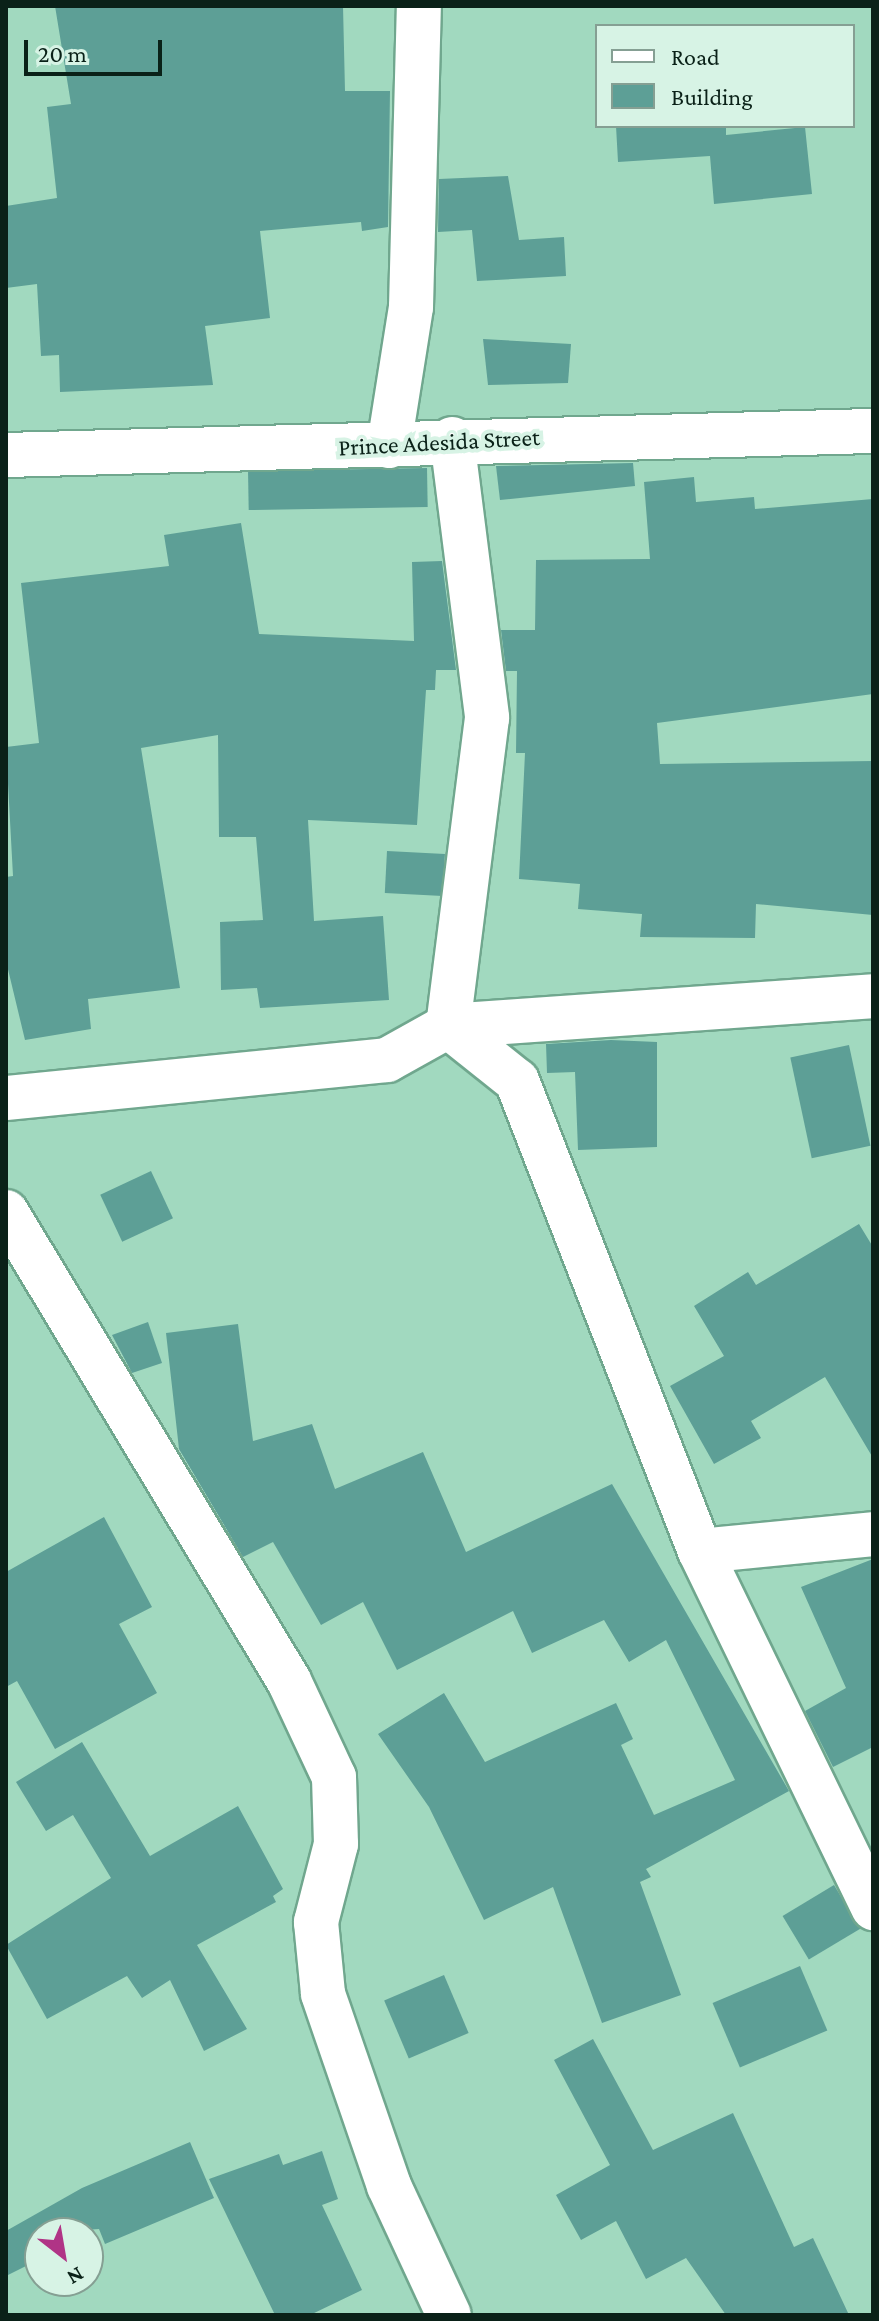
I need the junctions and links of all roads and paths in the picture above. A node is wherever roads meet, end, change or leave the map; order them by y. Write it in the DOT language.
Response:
graph roads {
  1 [pos="419,6"];
  2 [pos="873,431"];
  3 [pos="452,439"];
  4 [pos="389,446"];
  5 [pos="6,455"];
  6 [pos="873,996"];
  7 [pos="448,1026"];
  8 [pos="6,1098"];
  9 [pos="6,1212"];
  10 [pos="873,1534"];
  11 [pos="700,1551"];
  12 [pos="873,1908"];
  13 [pos="449,2315"];
  1 -- 4 [label="street"];
  2 -- 3 [label="street, Prince Adesida Street"];
  3 -- 4 [label="street, Prince Adesida Street"];
  3 -- 7 [label="street"];
  4 -- 5 [label="street, Prince Adesida Street"];
  6 -- 7 [label="street"];
  7 -- 8 [label="street"];
  7 -- 11 [label="street"];
  9 -- 13 [label="street"];
  10 -- 11 [label="street"];
  11 -- 12 [label="street"];
}
